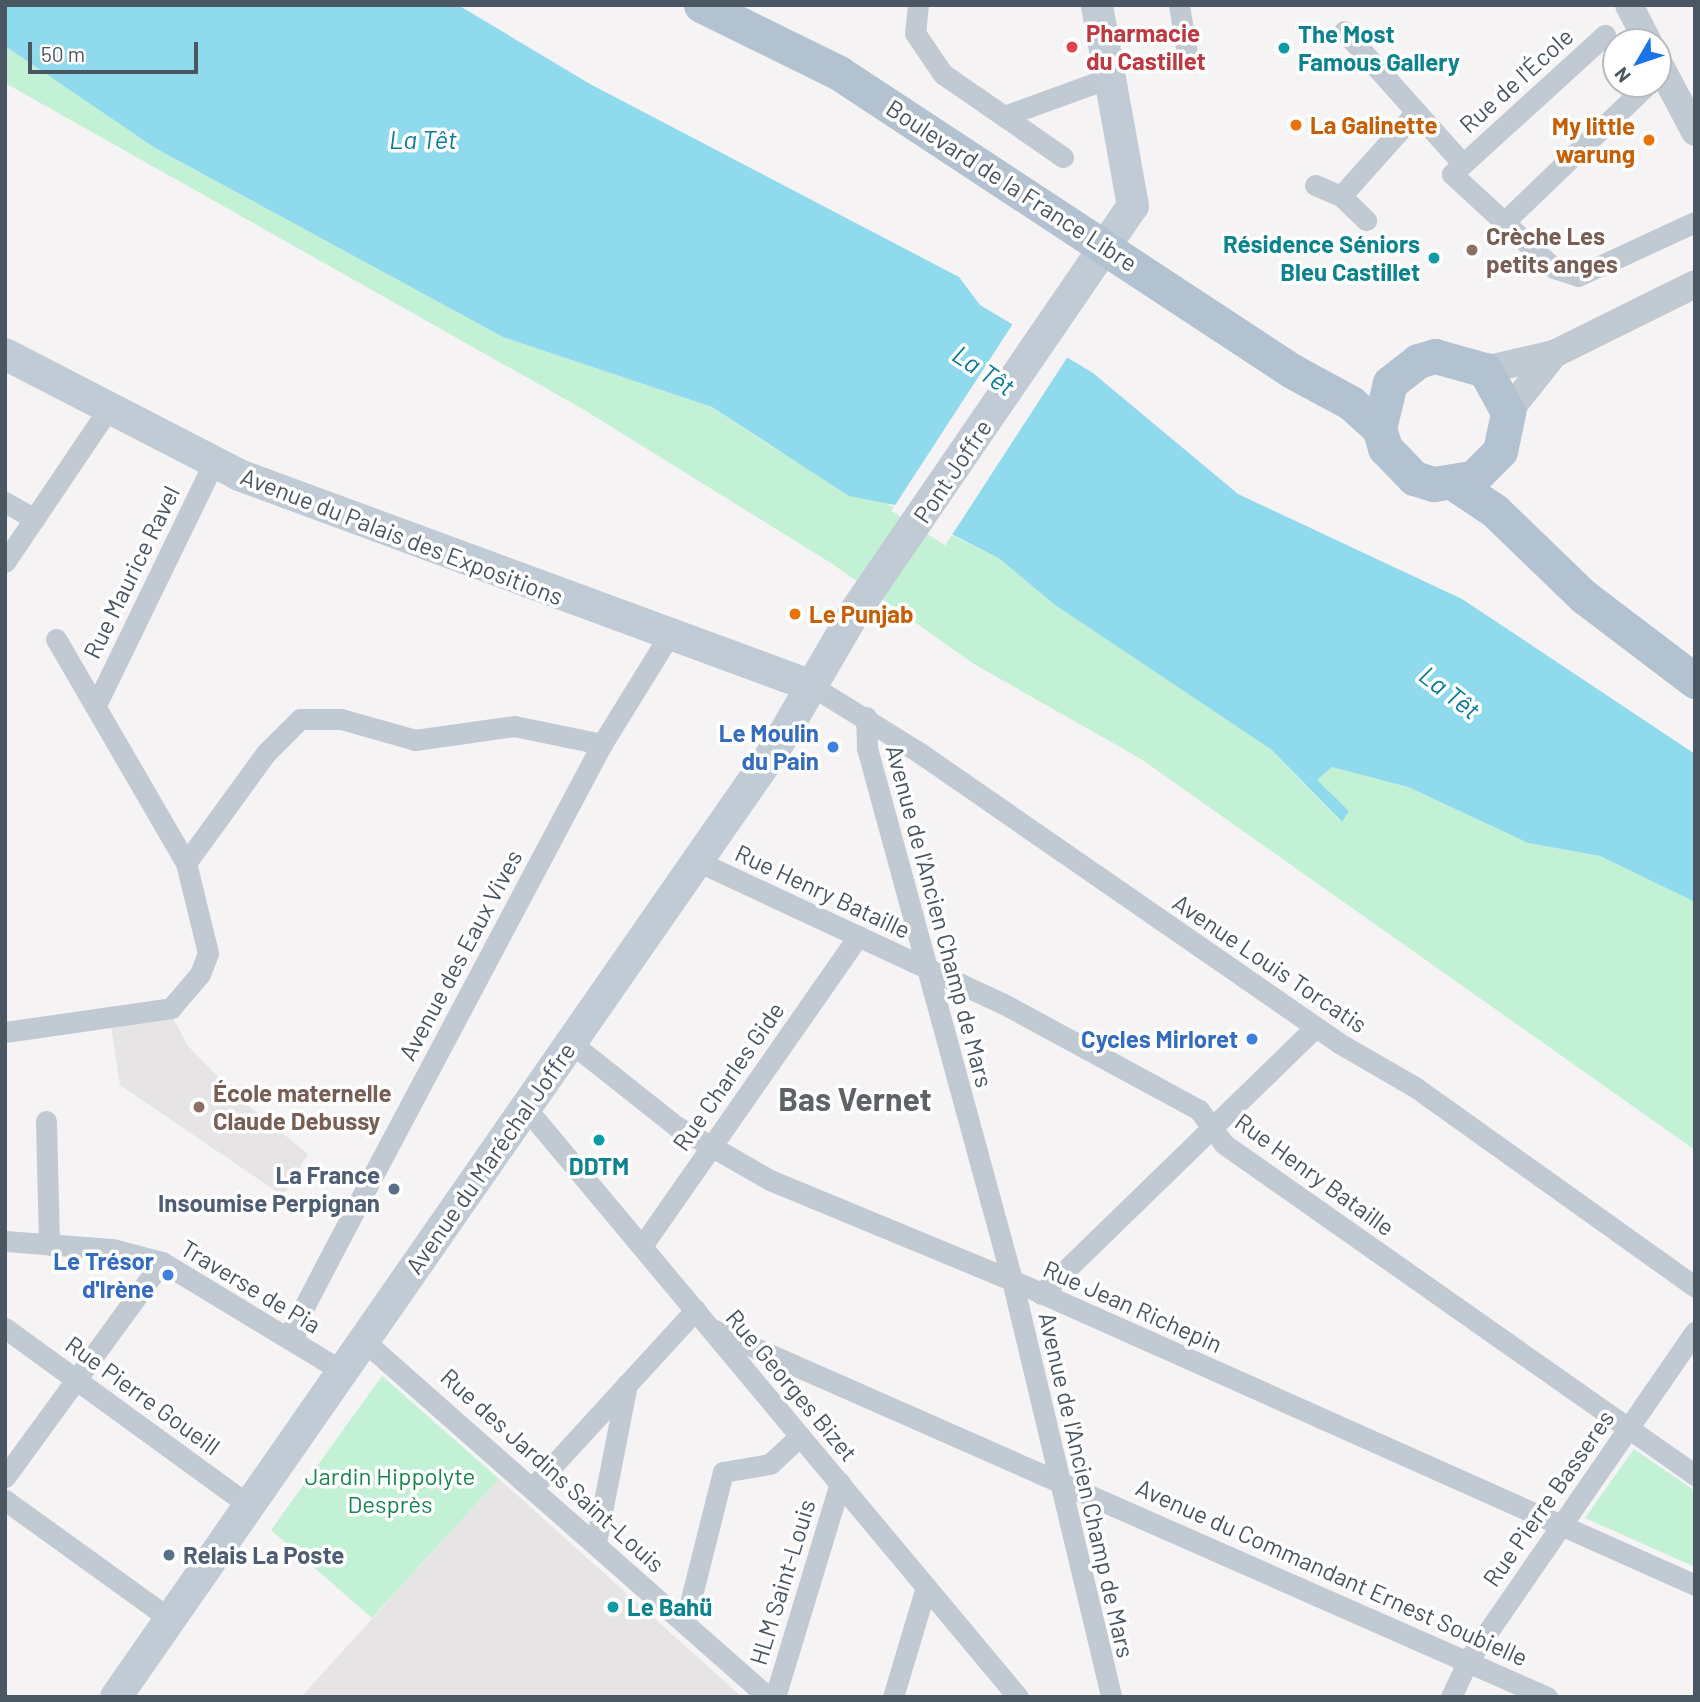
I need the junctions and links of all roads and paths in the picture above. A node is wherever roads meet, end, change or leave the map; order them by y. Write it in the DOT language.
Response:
graph roads {
  1 [pos="701,5"];
  2 [pos="918,5"];
  3 [pos="1097,5"];
  4 [pos="1179,5"];
  5 [pos="1629,5"];
  6 [pos="1641,28"];
  7 [pos="1344,31"];
  8 [pos="1602,38"];
  9 [pos="1187,54"];
  10 [pos="1106,79"];
  11 [pos="1672,96"];
  12 [pos="1631,98"];
  13 [pos="1416,112"];
  14 [pos="1004,116"];
  15 [pos="1695,132"];
  16 [pos="1063,157"];
  17 [pos="1463,164"];
  18 [pos="1315,185"];
  19 [pos="1341,196"];
  20 [pos="1366,220"];
  21 [pos="1695,222"];
  22 [pos="1503,223"];
  23 [pos="1695,284"];
  24 [pos="5,354"];
  25 [pos="1554,354"];
  26 [pos="1485,370"];
  27 [pos="1313,382"];
  28 [pos="1390,383"];
  29 [pos="107,411"];
  30 [pos="1508,412"];
  31 [pos="1379,428"];
  32 [pos="1500,451"];
  33 [pos="213,464"];
  34 [pos="1455,484"];
  35 [pos="5,502"];
  36 [pos="34,519"];
  37 [pos="1532,545"];
  38 [pos="5,562"];
  39 [pos="1583,596"];
  40 [pos="854,613"];
  41 [pos="670,634"];
  42 [pos="56,639"];
  43 [pos="1695,666"];
  44 [pos="1695,681"];
  45 [pos="812,686"];
  46 [pos="97,703"];
  47 [pos="866,717"];
  48 [pos="602,744"];
  49 [pos="697,861"];
  50 [pos="186,863"];
  51 [pos="858,936"];
  52 [pos="923,967"];
  53 [pos="1316,1027"];
  54 [pos="5,1032"];
  55 [pos="570,1042"];
  56 [pos="525,1107"];
  57 [pos="46,1121"];
  58 [pos="1209,1129"];
  59 [pos="711,1146"];
  60 [pos="5,1241"];
  61 [pos="49,1245"];
  62 [pos="642,1246"];
  63 [pos="162,1262"];
  64 [pos="1012,1280"];
  65 [pos="1695,1287"];
  66 [pos="1041,1294"];
  67 [pos="695,1310"];
  68 [pos="5,1328"];
  69 [pos="710,1328"];
  70 [pos="1695,1332"];
  71 [pos="363,1340"];
  72 [pos="297,1343"];
  73 [pos="342,1371"];
  74 [pos="76,1379"];
  75 [pos="627,1384"];
  76 [pos="1628,1428"];
  77 [pos="800,1436"];
  78 [pos="1695,1475"];
  79 [pos="5,1477"];
  80 [pos="1057,1477"];
  81 [pos="840,1483"];
  82 [pos="534,1486"];
  83 [pos="5,1500"];
  84 [pos="249,1505"];
  85 [pos="1561,1525"];
  86 [pos="596,1542"];
  87 [pos="1695,1585"];
  88 [pos="926,1587"];
  89 [pos="170,1619"];
  90 [pos="685,1623"];
  91 [pos="1467,1662"];
  92 [pos="116,1697"];
  93 [pos="768,1697"];
  94 [pos="775,1697"];
  95 [pos="892,1697"];
  96 [pos="1018,1697"];
  97 [pos="1111,1697"];
  98 [pos="1451,1697"];
  99 [pos="1547,1697"];
  1 -- 27 [label="main road, Boulevard de la France Libre"];
  2 -- 14 [label="street"];
  3 -- 10 [label="main road"];
  4 -- 9 [label="street"];
  5 -- 6 [label="street"];
  7 -- 13 [label="street"];
  8 -- 17 [label="street, Rue de l'École"];
  10 -- 14 [label="street"];
  10 -- 40 [label="main road, Pont Joffre"];
  11 -- 15 [label="street"];
  12 -- 22 [label="street"];
  13 -- 17 [label="street"];
  13 -- 19 [label="street"];
  14 -- 16 [label="street"];
  17 -- 22 [label="street"];
  18 -- 19 [label="street"];
  19 -- 20 [label="street"];
  21 -- 22 [label="street"];
  23 -- 25 [label="street"];
  24 -- 29 [label="main road, Avenue du Palais des Expositions"];
  25 -- 26 [label="street"];
  25 -- 30 [label="street"];
  26 -- 28 [label="main road"];
  26 -- 30 [label="main road"];
  27 -- 28 [label="main road"];
  27 -- 31 [label="main road, Boulevard de la France Libre"];
  28 -- 31 [label="main road"];
  29 -- 33 [label="main road, Avenue du Palais des Expositions"];
  29 -- 36 [label="street"];
  30 -- 32 [label="main road"];
  31 -- 34 [label="main road"];
  32 -- 34 [label="main road"];
  32 -- 37 [label="main road"];
  33 -- 41 [label="main road, Avenue du Palais des Expositions"];
  33 -- 46 [label="street, Rue Maurice Ravel"];
  34 -- 37 [label="main road"];
  35 -- 36 [label="street"];
  36 -- 38 [label="street"];
  37 -- 39 [label="main road"];
  39 -- 43 [label="main road"];
  39 -- 44 [label="main road"];
  40 -- 45 [label="main road, Avenue du Maréchal Joffre"];
  41 -- 45 [label="main road, Avenue du Palais des Expositions"];
  41 -- 48 [label="street, Avenue des Eaux Vives"];
  42 -- 46 [label="street, Rue Maurice Ravel"];
  45 -- 47 [label="street, Avenue Louis Torcatis"];
  45 -- 49 [label="main road, Avenue du Maréchal Joffre"];
  46 -- 50 [label="street, Rue Maurice Ravel"];
  47 -- 52 [label="street, Avenue de l'Ancien Champ de Mars"];
  47 -- 53 [label="street, Avenue Louis Torcatis"];
  48 -- 50 [label="street"];
  48 -- 72 [label="street, Avenue des Eaux Vives"];
  49 -- 51 [label="street, Rue Henry Bataille"];
  49 -- 55 [label="main road, Avenue du Maréchal Joffre"];
  50 -- 54 [label="street, Rue Maurice Ravel"];
  51 -- 52 [label="street, Rue Henry Bataille"];
  51 -- 59 [label="street, Rue Charles Gide"];
  52 -- 58 [label="street, Rue Henry Bataille"];
  52 -- 64 [label="street, Avenue de l'Ancien Champ de Mars"];
  53 -- 58 [label="street"];
  53 -- 65 [label="street, Avenue Louis Torcatis"];
  55 -- 56 [label="main road, Avenue du Maréchal Joffre"];
  55 -- 59 [label="street, Rue Jean Richepin"];
  56 -- 62 [label="street, Rue Georges Bizet"];
  56 -- 71 [label="main road, Avenue du Maréchal Joffre"];
  57 -- 61 [label="street"];
  58 -- 66 [label="street"];
  58 -- 76 [label="street, Rue Henry Bataille"];
  59 -- 62 [label="street, Rue Charles Gide"];
  59 -- 64 [label="street, Rue Jean Richepin"];
  60 -- 61 [label="street, Traverse de Pia"];
  61 -- 63 [label="street, Traverse de Pia"];
  62 -- 67 [label="street, Rue Georges Bizet"];
  63 -- 72 [label="street, Traverse de Pia"];
  63 -- 74 [label="street"];
  64 -- 66 [label="street, Rue Jean Richepin"];
  64 -- 80 [label="street, Avenue de l'Ancien Champ de Mars"];
  66 -- 85 [label="street, Rue Jean Richepin"];
  67 -- 69 [label="street, Rue Georges Bizet"];
  67 -- 75 [label="street"];
  68 -- 74 [label="street, Rue Pierre Goueill"];
  69 -- 77 [label="street, Rue Georges Bizet"];
  69 -- 80 [label="street, Avenue du Commandant Ernest Soubielle"];
  70 -- 76 [label="street, Rue Pierre Basseres"];
  71 -- 73 [label="main road, Avenue du Maréchal Joffre"];
  71 -- 82 [label="street, Rue des Jardins Saint-Louis"];
  72 -- 73 [label="street, Traverse de Pia"];
  73 -- 84 [label="main road, Avenue du Maréchal Joffre"];
  74 -- 79 [label="street"];
  74 -- 84 [label="street, Rue Pierre Goueill"];
  75 -- 82 [label="street"];
  75 -- 86 [label="street"];
  76 -- 78 [label="street, Rue Henry Bataille"];
  76 -- 85 [label="street, Rue Pierre Basseres"];
  77 -- 81 [label="street, Rue Georges Bizet"];
  77 -- 90 [label="street"];
  80 -- 91 [label="street, Avenue du Commandant Ernest Soubielle"];
  80 -- 97 [label="street, Avenue de l'Ancien Champ de Mars"];
  81 -- 88 [label="street, Rue Georges Bizet"];
  81 -- 94 [label="street, HLM Saint-Louis"];
  82 -- 86 [label="street, Rue des Jardins Saint-Louis"];
  83 -- 89 [label="street"];
  84 -- 89 [label="main road, Avenue du Maréchal Joffre"];
  85 -- 87 [label="street, Rue Jean Richepin"];
  85 -- 91 [label="street, Rue Pierre Basseres"];
  86 -- 90 [label="street, Rue des Jardins Saint-Louis"];
  88 -- 95 [label="street"];
  88 -- 96 [label="street, Rue Georges Bizet"];
  89 -- 92 [label="main road, Avenue du Maréchal Joffre"];
  90 -- 93 [label="street, Rue des Jardins Saint-Louis"];
  91 -- 98 [label="street, Rue Pierre Basseres"];
  91 -- 99 [label="street, Avenue du Commandant Ernest Soubielle"];
}
